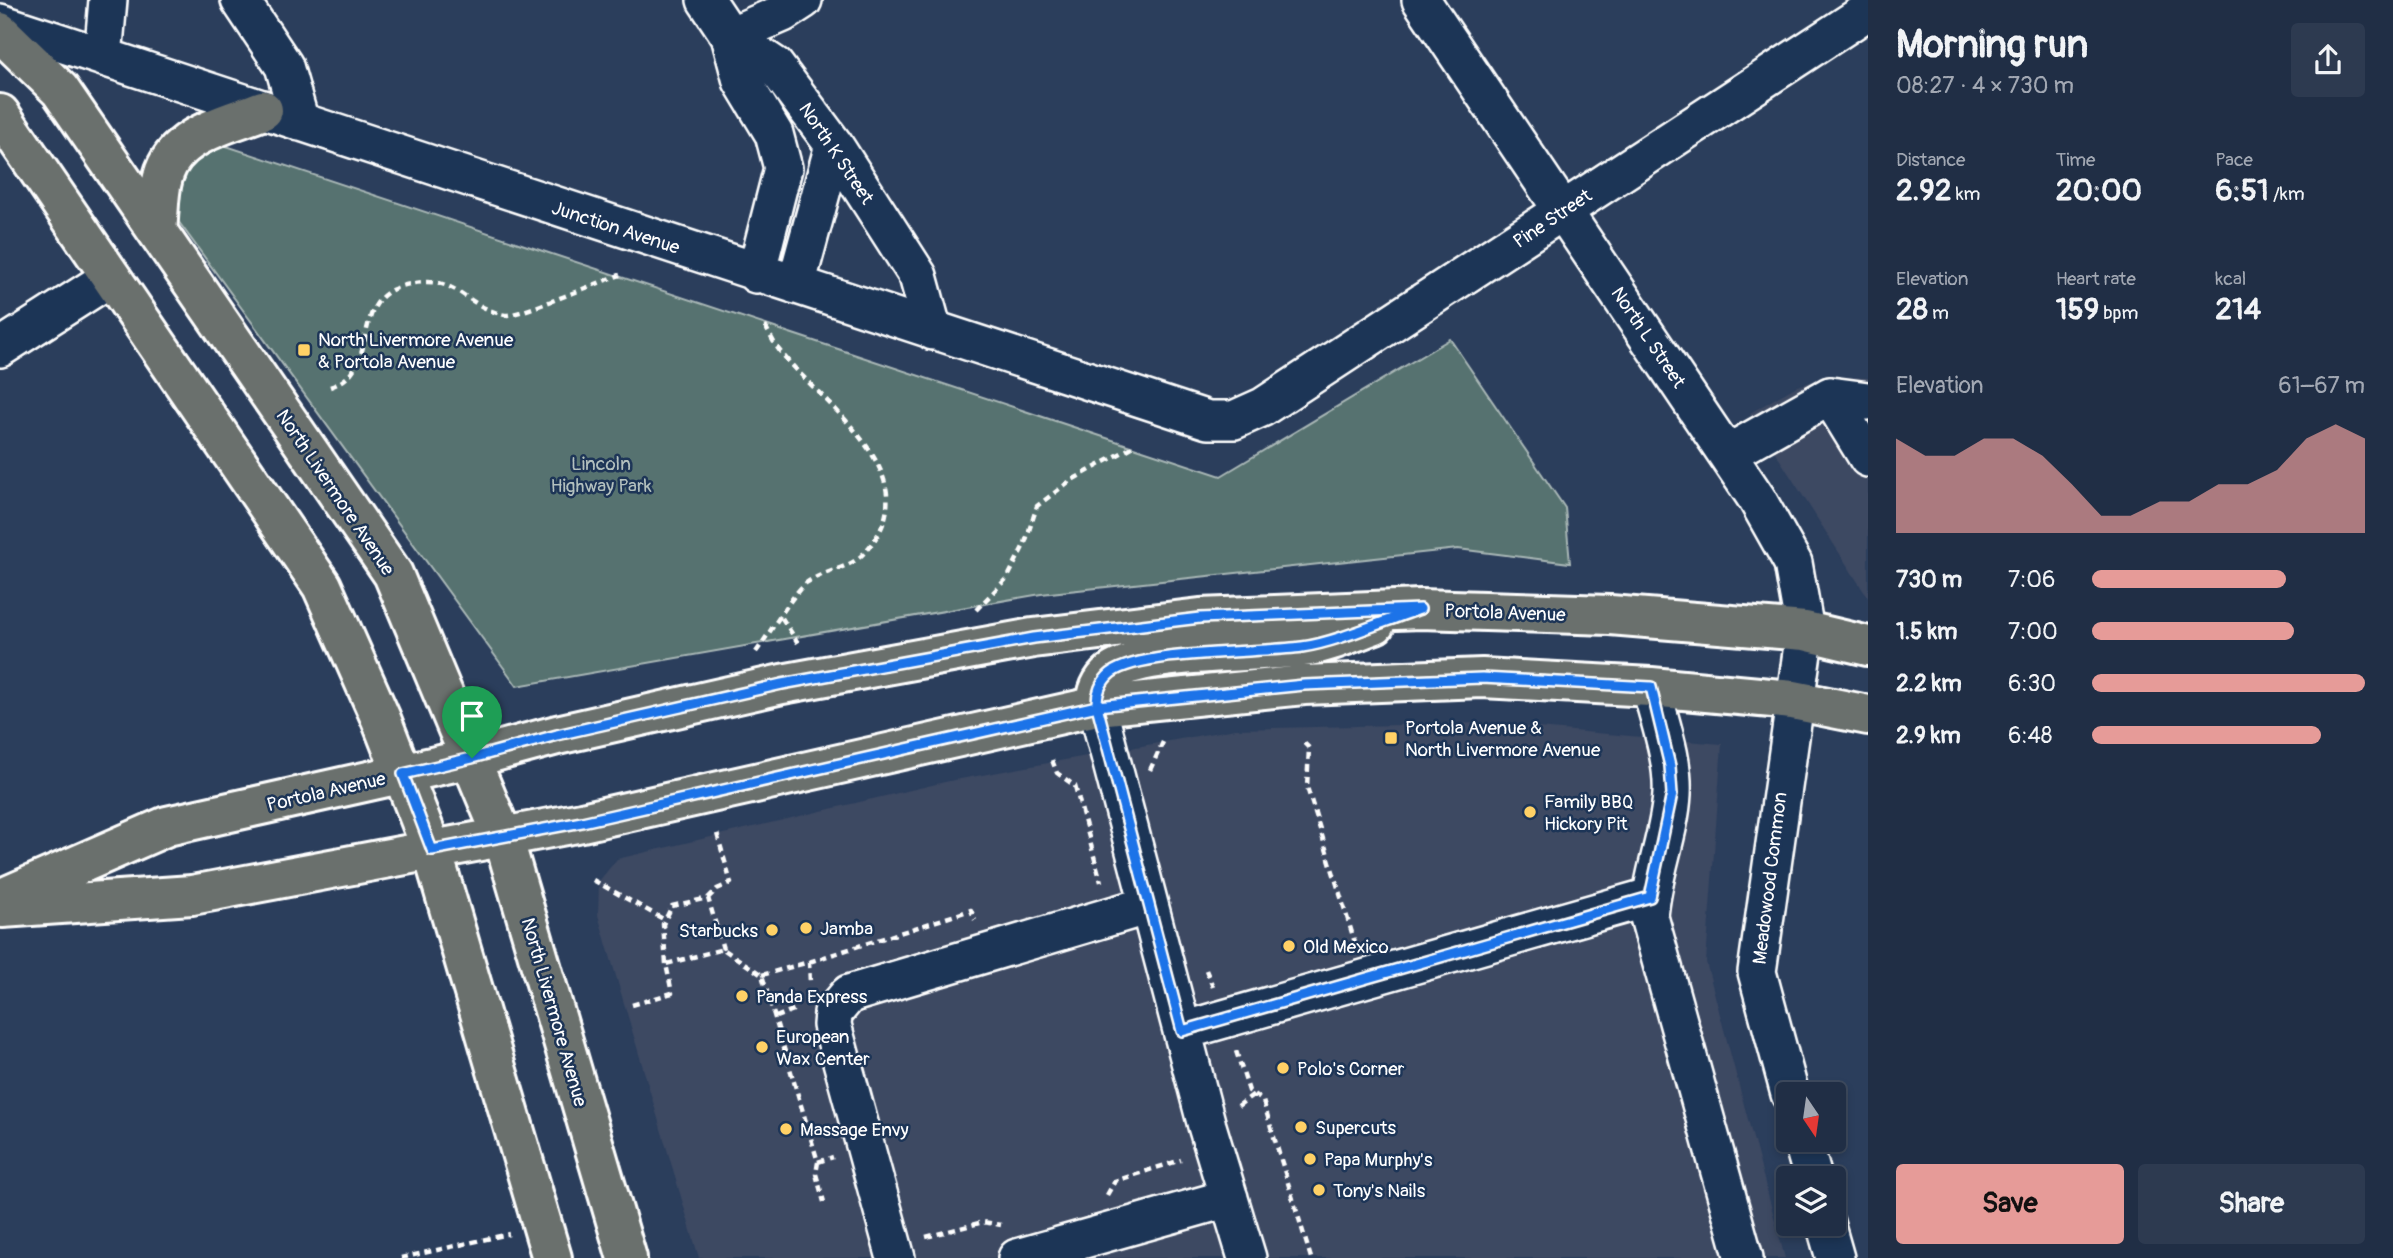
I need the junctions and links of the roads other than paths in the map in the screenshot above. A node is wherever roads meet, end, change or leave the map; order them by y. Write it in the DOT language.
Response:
graph roads {
  1 [pos="108,0"];
  2 [pos="240,0"];
  3 [pos="706,0"];
  4 [pos="803,0"];
  5 [pos="1421,0"];
  6 [pos="1868,11"];
  7 [pos="0,23"];
  8 [pos="0,32"];
  9 [pos="730,36"];
  10 [pos="103,57"];
  11 [pos="263,110"];
  12 [pos="0,114"];
  13 [pos="300,122"];
  14 [pos="834,145"];
  15 [pos="1563,211"];
  16 [pos="157,231"];
  17 [pos="756,274"];
  18 [pos="111,277"];
  19 [pos="796,285"];
  20 [pos="933,331"];
  21 [pos="0,348"];
  22 [pos="1830,396"];
  23 [pos="1868,401"];
  24 [pos="1234,421"];
  25 [pos="1727,454"];
  26 [pos="1868,458"];
  27 [pos="1420,609"];
  28 [pos="1805,632"];
  29 [pos="1868,646"];
  30 [pos="1651,687"];
  31 [pos="1793,700"];
  32 [pos="1097,706"];
  33 [pos="1868,715"];
  34 [pos="472,758"];
  35 [pos="403,774"];
  36 [pos="503,837"];
  37 [pos="432,850"];
  38 [pos="1650,897"];
  39 [pos="0,899"];
  40 [pos="1149,905"];
  41 [pos="0,908"];
  42 [pos="1182,1031"];
  43 [pos="1787,1082"];
  44 [pos="1228,1198"];
  45 [pos="1829,1236"];
  46 [pos="548,1242"];
  47 [pos="907,1249"];
  48 [pos="627,1258"];
  49 [pos="1017,1258"];
  50 [pos="1247,1258"];
  51 [pos="1744,1258"];
  52 [pos="1835,1258"];
  1 -- 10 [label="street"];
  2 -- 13 [label="street"];
  3 -- 9 [label="street, North K Street"];
  4 -- 9 [label="street"];
  5 -- 15 [label="street, North L Street"];
  6 -- 15 [label="street, Pine Street"];
  7 -- 10 [label="street, Junction Avenue"];
  8 -- 16 [label="main road, North Livermore Avenue"];
  9 -- 14 [label="street, North K Street"];
  9 -- 17 [label="street"];
  10 -- 11 [label="street, Junction Avenue"];
  11 -- 13 [label="street, Junction Avenue"];
  11 -- 16 [label="main road"];
  12 -- 18 [label="main road"];
  13 -- 17 [label="street, Junction Avenue"];
  14 -- 19 [label="street"];
  14 -- 20 [label="street, North K Street"];
  15 -- 24 [label="street, Pine Street"];
  15 -- 25 [label="street, North L Street"];
  16 -- 34 [label="main road, North Livermore Avenue"];
  17 -- 19 [label="street, Junction Avenue"];
  18 -- 21 [label="street"];
  18 -- 35 [label="main road"];
  19 -- 20 [label="street, Junction Avenue"];
  20 -- 24 [label="street, Junction Avenue"];
  22 -- 23 [label="street"];
  22 -- 25 [label="street"];
  22 -- 26 [label="street"];
  25 -- 28 [label="street, North L Street"];
  27 -- 28 [label="main road, Portola Avenue"];
  27 -- 32 [label="main road"];
  27 -- 34 [label="main road, Portola Avenue"];
  28 -- 29 [label="main road, Portola Avenue"];
  28 -- 31 [label="street, North L Street"];
  30 -- 31 [label="main road"];
  30 -- 32 [label="main road"];
  30 -- 38 [label="street"];
  31 -- 33 [label="main road"];
  31 -- 43 [label="street, Meadowood Common"];
  32 -- 36 [label="main road"];
  32 -- 40 [label="street"];
  34 -- 35 [label="main road, Portola Avenue"];
  34 -- 36 [label="main road, North Livermore Avenue"];
  35 -- 37 [label="main road"];
  35 -- 39 [label="main road, Portola Avenue"];
  36 -- 37 [label="main road"];
  36 -- 48 [label="main road, North Livermore Avenue"];
  37 -- 41 [label="main road"];
  37 -- 46 [label="main road"];
  38 -- 42 [label="street"];
  38 -- 51 [label="street"];
  40 -- 42 [label="street"];
  40 -- 47 [label="street"];
  42 -- 44 [label="street"];
  44 -- 49 [label="street"];
  44 -- 50 [label="street"];
  45 -- 52 [label="street"];
}
